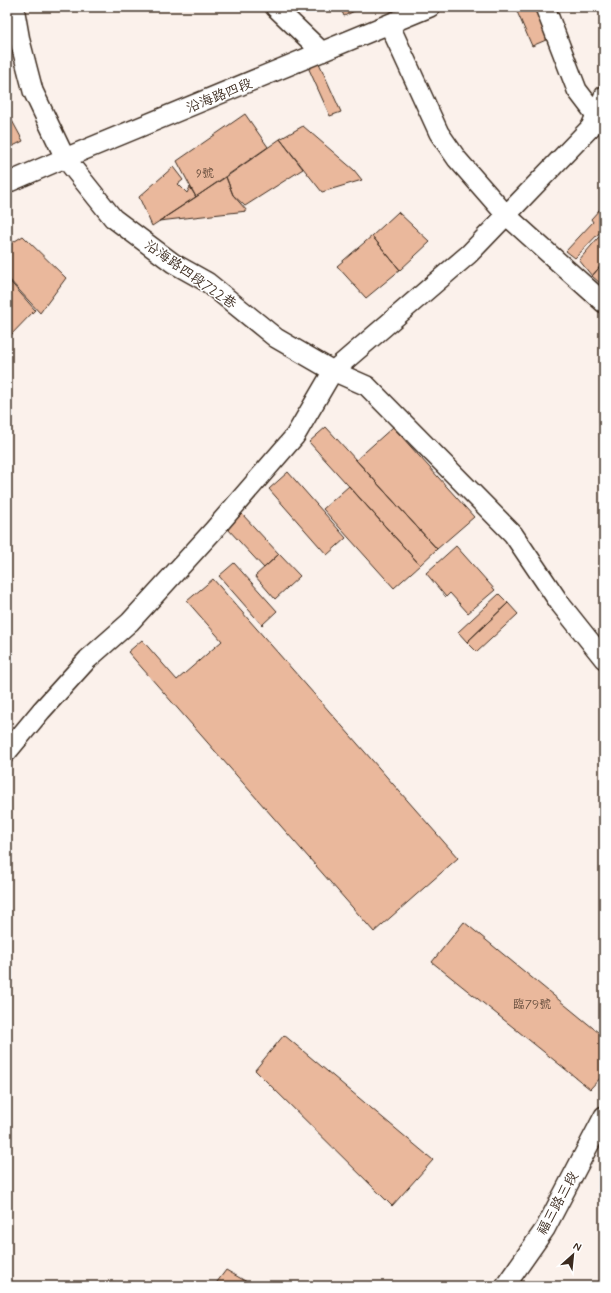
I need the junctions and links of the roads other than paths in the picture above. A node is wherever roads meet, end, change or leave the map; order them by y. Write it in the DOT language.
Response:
graph roads {
  1 [pos="14,7"];
  2 [pos="275,7"];
  3 [pos="430,7"];
  4 [pos="546,7"];
  5 [pos="389,24"];
  6 [pos="322,52"];
  7 [pos="604,96"];
  8 [pos="597,126"];
  9 [pos="65,158"];
  10 [pos="7,183"];
  11 [pos="506,215"];
  12 [pos="604,303"];
  13 [pos="333,371"];
  14 [pos="604,659"];
  15 [pos="7,752"];
  16 [pos="604,1116"];
  17 [pos="505,1286"];
  1 -- 9 [label="street, 沿海路四段722巷"];
  2 -- 6 [label="street"];
  3 -- 5 [label="street, 沿海路四段"];
  4 -- 8 [label="street"];
  5 -- 6 [label="street, 沿海路四段"];
  5 -- 11 [label="street"];
  6 -- 9 [label="street, 沿海路四段"];
  7 -- 8 [label="street"];
  8 -- 11 [label="street"];
  9 -- 10 [label="street, 沿海路四段"];
  9 -- 13 [label="street, 沿海路四段722巷"];
  11 -- 12 [label="street"];
  11 -- 13 [label="street"];
  13 -- 14 [label="street, 沿海路四段722巷"];
  13 -- 15 [label="street"];
  16 -- 17 [label="street, 福三路三段"];
}
